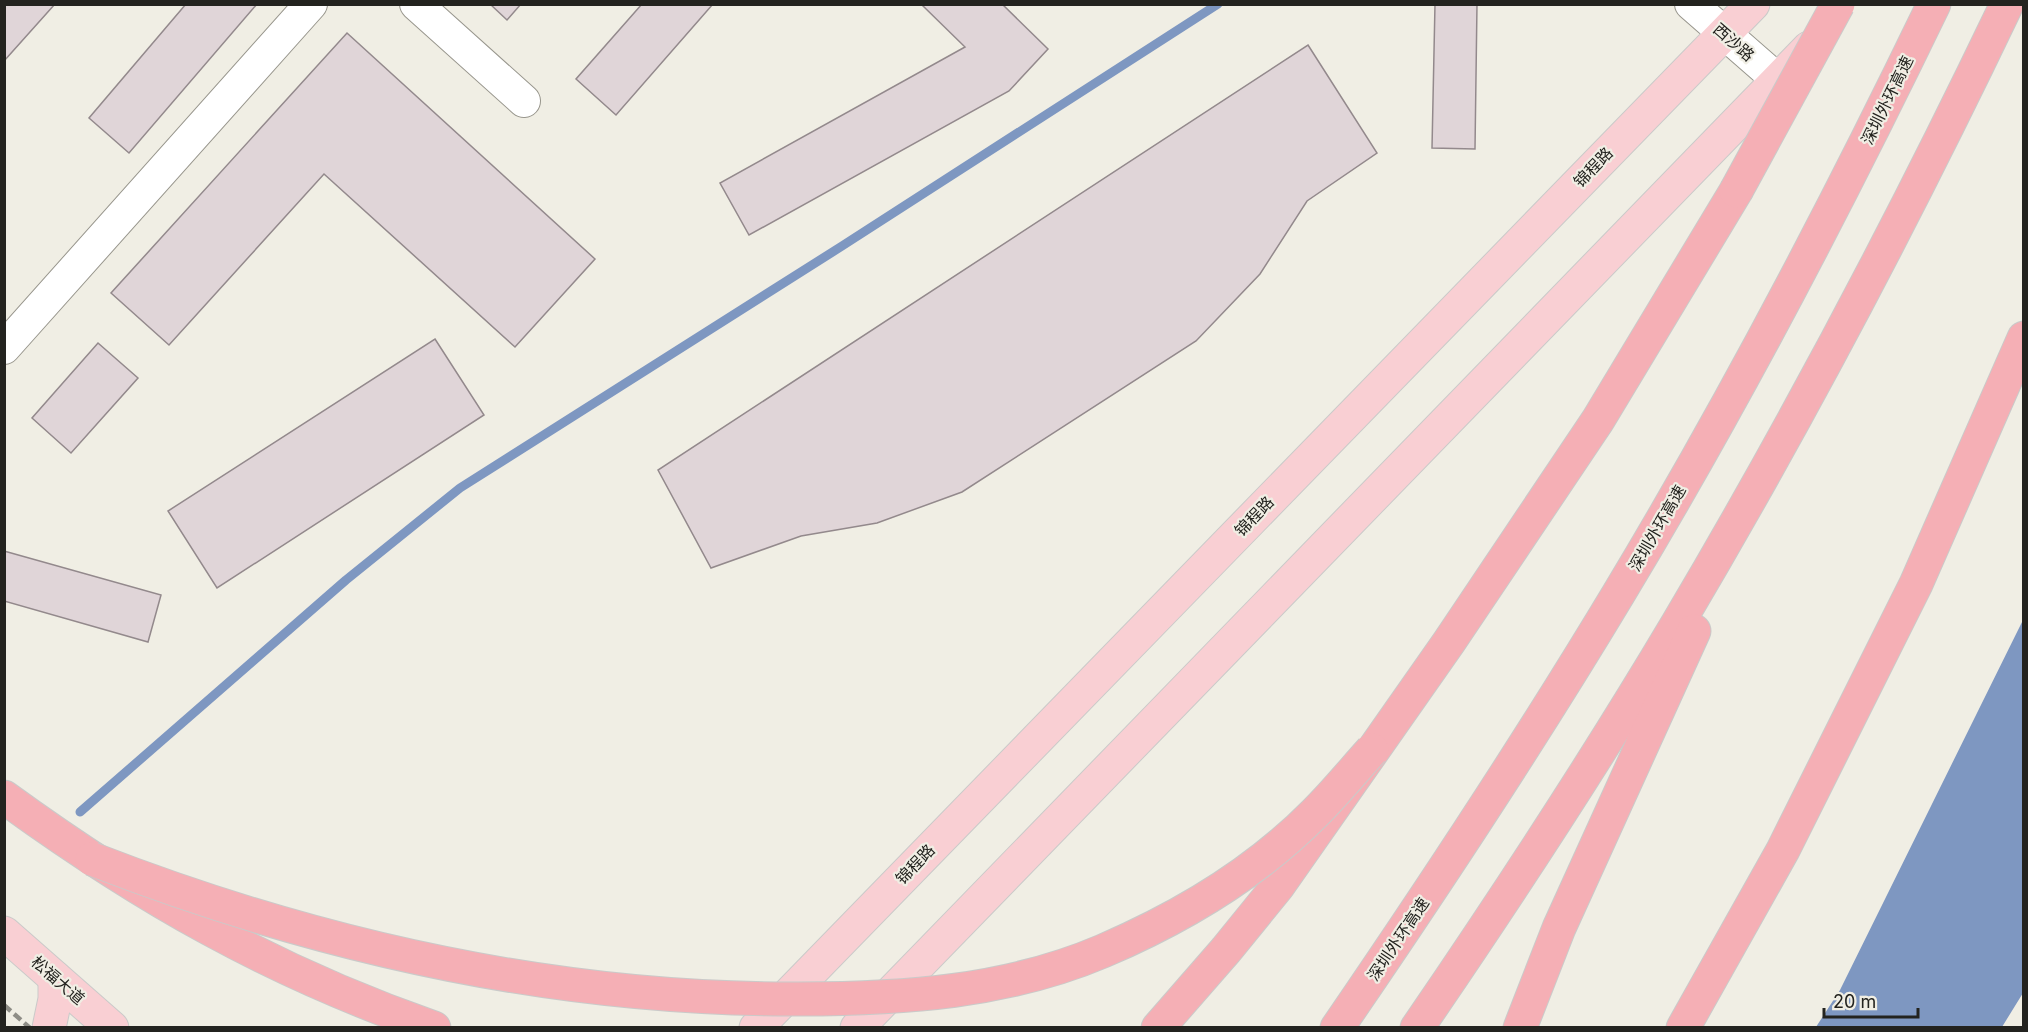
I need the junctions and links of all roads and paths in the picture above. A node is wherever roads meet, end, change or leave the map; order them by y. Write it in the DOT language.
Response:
graph roads {
  1 [pos="311,4"];
  2 [pos="416,4"];
  3 [pos="1691,4"];
  4 [pos="1753,4"];
  5 [pos="1838,4"];
  6 [pos="1850,4"];
  7 [pos="1934,4"];
  8 [pos="2007,4"];
  9 [pos="1724,33"];
  10 [pos="1778,80"];
  11 [pos="524,101"];
  12 [pos="2024,338"];
  13 [pos="4,348"];
  14 [pos="1768,468"];
  15 [pos="1372,750"];
  16 [pos="4,797"];
  17 [pos="92,859"];
  18 [pos="4,933"];
  19 [pos="56,978"];
  20 [pos="49,1028"];
  21 [pos="112,1028"];
  22 [pos="434,1028"];
  23 [pos="756,1028"];
  24 [pos="857,1028"];
  25 [pos="1158,1028"];
  26 [pos="1337,1028"];
  27 [pos="1417,1028"];
  28 [pos="1520,1028"];
  29 [pos="1683,1028"];
  1 -- 13 [label="street"];
  2 -- 11 [label="street"];
  3 -- 9 [label="street, 西沙路"];
  4 -- 9 [label="main road, 锦程路"];
  5 -- 15 [label="highway, bridge"];
  6 -- 10 [label="main road"];
  7 -- 26 [label="highway, 深圳外环高速"];
  8 -- 14 [label="highway"];
  9 -- 10 [label="street, 西沙路"];
  9 -- 23 [label="main road, 锦程路"];
  10 -- 24 [label="main road"];
  12 -- 29 [label="highway"];
  14 -- 27 [label="highway"];
  14 -- 28 [label="highway"];
  15 -- 17 [label="highway, bridge"];
  15 -- 25 [label="highway, bridge"];
  16 -- 17 [label="highway"];
  17 -- 22 [label="highway, bridge"];
  18 -- 19 [label="main road, 松福大道"];
  19 -- 20 [label="main road"];
  19 -- 21 [label="main road, 松福大道"];
}
